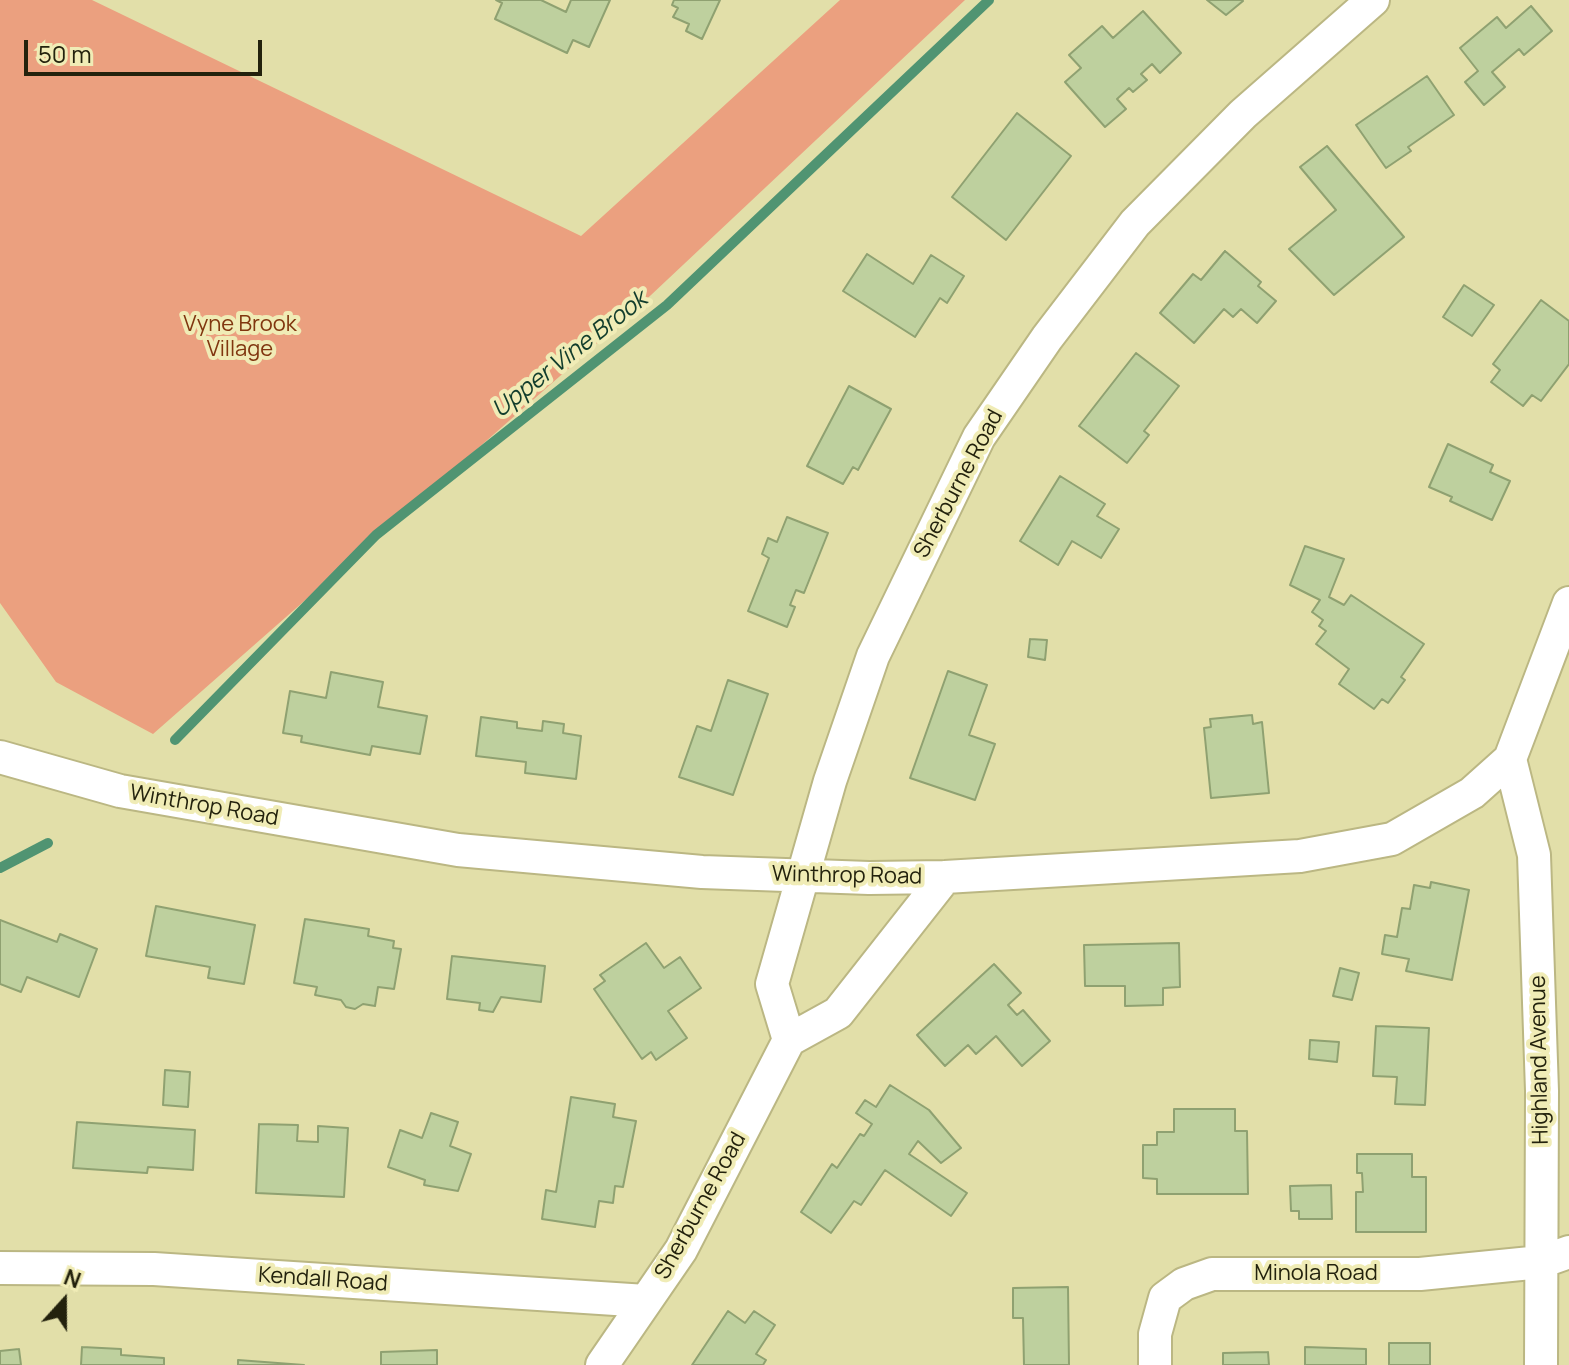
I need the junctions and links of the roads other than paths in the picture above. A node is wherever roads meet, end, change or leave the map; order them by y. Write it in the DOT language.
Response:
graph roads {
  1 [pos="1373,0"];
  2 [pos="1569,603"];
  3 [pos="0,757"];
  4 [pos="1510,759"];
  5 [pos="802,876"];
  6 [pos="945,877"];
  7 [pos="789,1040"];
  8 [pos="1555,1257"];
  9 [pos="0,1268"];
  10 [pos="646,1301"];
  11 [pos="602,1365"];
  12 [pos="1155,1365"];
  13 [pos="1541,1365"];
  1 -- 5 [label="street, Sherburne Road"];
  2 -- 4 [label="street, Winthrop Road"];
  3 -- 5 [label="street, Winthrop Road"];
  4 -- 6 [label="street, Winthrop Road"];
  4 -- 8 [label="street, Highland Avenue"];
  5 -- 6 [label="street, Winthrop Road"];
  5 -- 7 [label="street, Sherburne Road"];
  6 -- 7 [label="street"];
  7 -- 10 [label="street, Sherburne Road"];
  8 -- 12 [label="street, Minola Road"];
  8 -- 13 [label="street, Highland Avenue"];
  9 -- 10 [label="street, Kendall Road"];
  10 -- 11 [label="street, Sherburne Road"];
}
